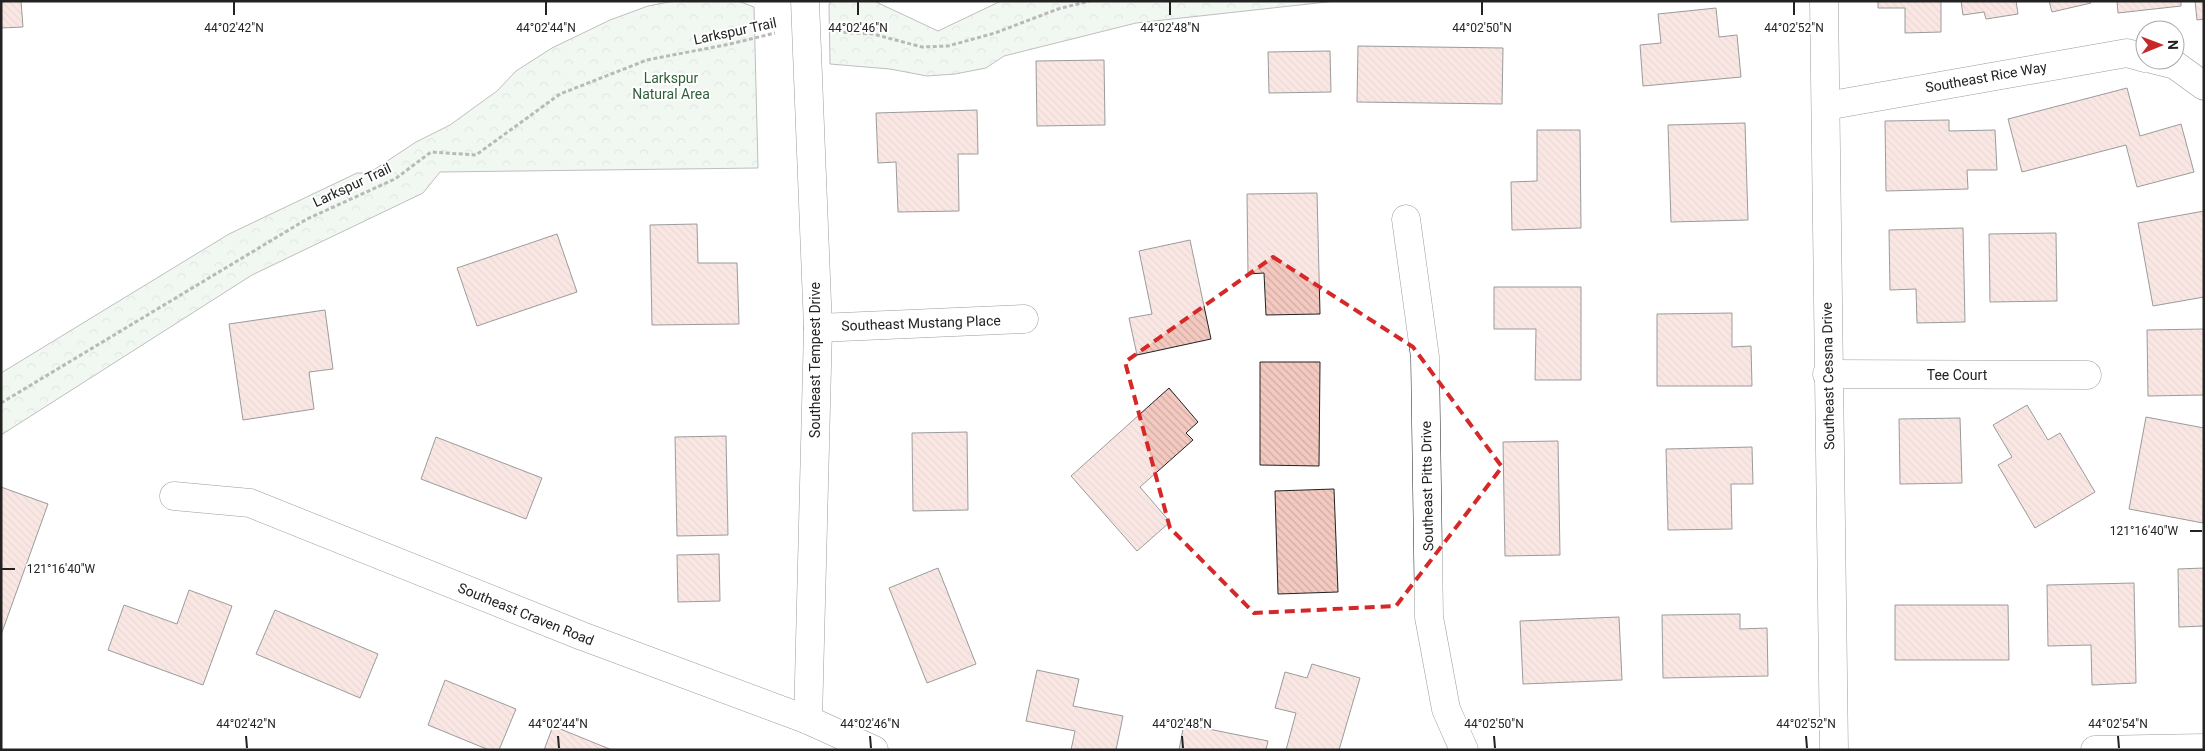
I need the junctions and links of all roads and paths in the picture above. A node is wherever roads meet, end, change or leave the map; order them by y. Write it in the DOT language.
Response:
graph roads {
  1 [pos="805,1"];
  2 [pos="1089,1"];
  3 [pos="1824,1"];
  4 [pos="834,31"];
  5 [pos="783,32"];
  6 [pos="2135,55"];
  7 [pos="2182,70"];
  8 [pos="2204,86"];
  9 [pos="1826,106"];
  10 [pos="1406,219"];
  11 [pos="1024,319"];
  12 [pos="818,328"];
  13 [pos="1827,374"];
  14 [pos="2087,375"];
  15 [pos="1,403"];
  16 [pos="174,496"];
  17 [pos="808,720"];
  18 [pos="2204,748"];
  19 [pos="874,750"];
  20 [pos="1464,750"];
  21 [pos="1834,750"];
  22 [pos="2095,750"];
  1 -- 12 [label="street, Southeast Tempest Drive"];
  2 -- 4 [label="path"];
  3 -- 9 [label="street, Southeast Cessna Drive"];
  5 -- 15 [label="path, Larkspur Trail"];
  6 -- 9 [label="street, Southeast Rice Way"];
  7 -- 8 [label="street"];
  9 -- 13 [label="street, Southeast Cessna Drive"];
  10 -- 20 [label="street, Southeast Pitts Drive"];
  11 -- 12 [label="street, Southeast Mustang Place"];
  12 -- 17 [label="street, Southeast Tempest Drive"];
  13 -- 14 [label="street, Tee Court"];
  13 -- 21 [label="street, Southeast Cessna Drive"];
  16 -- 17 [label="street, Southeast Craven Road"];
  17 -- 19 [label="street, Southeast Craven Road"];
  18 -- 22 [label="street"];
}
